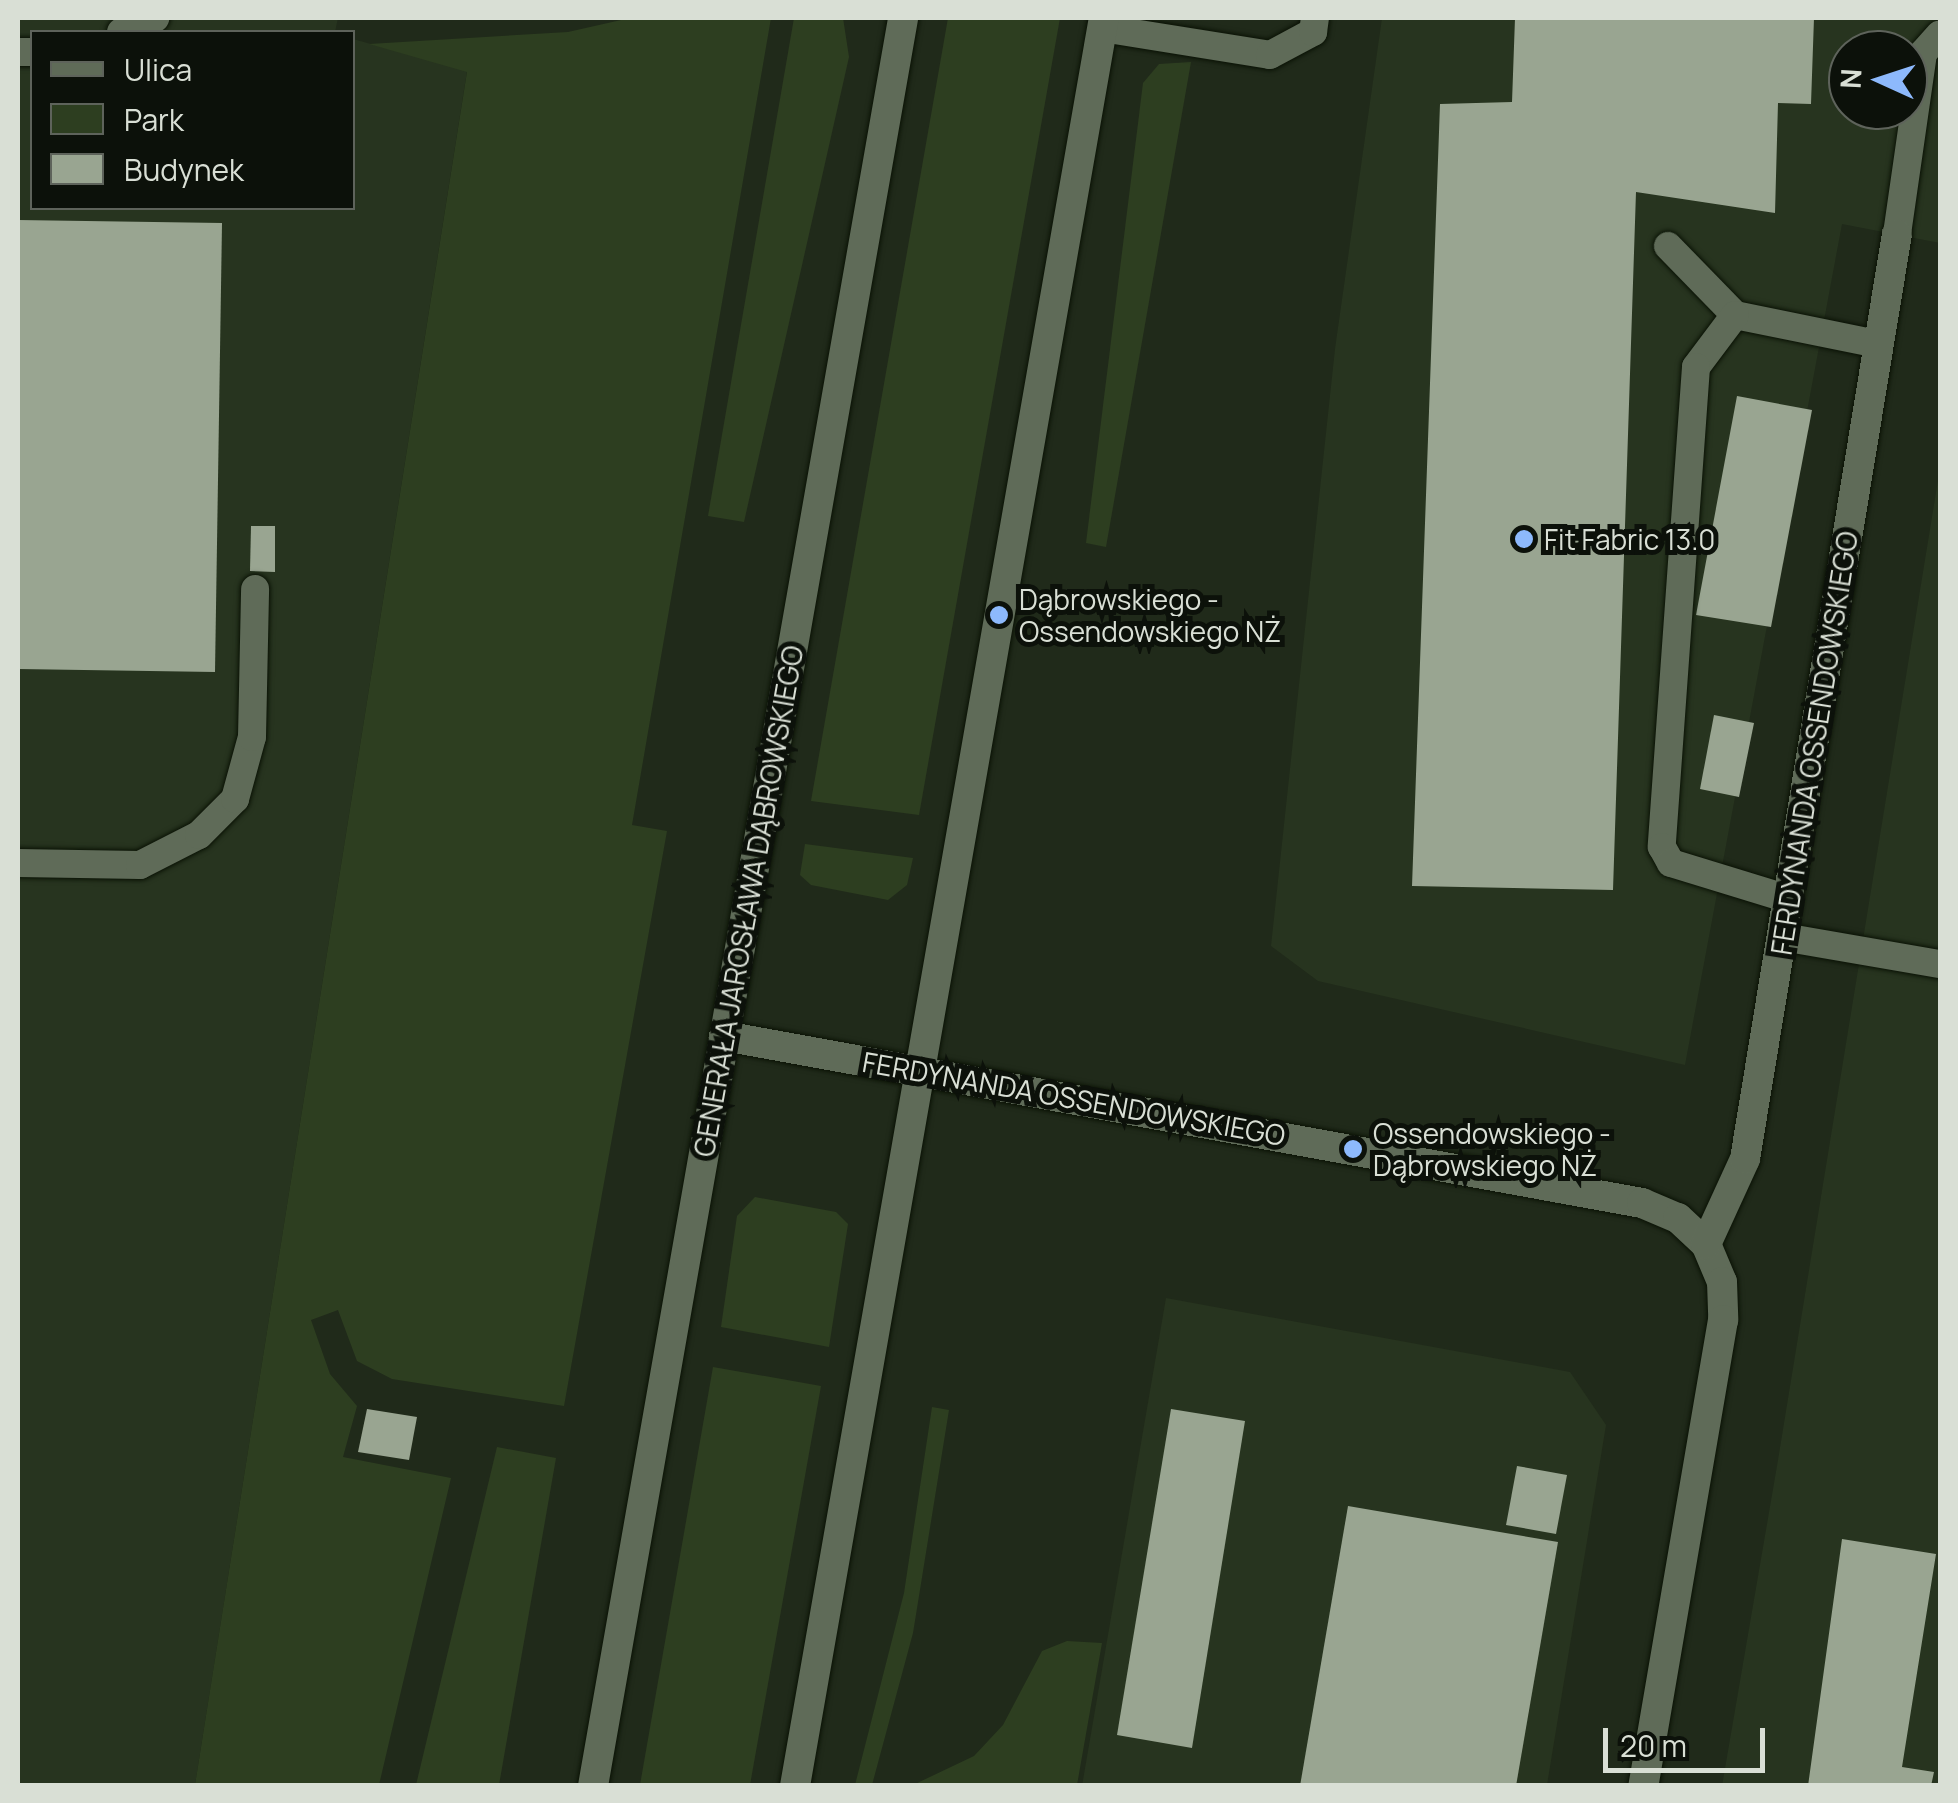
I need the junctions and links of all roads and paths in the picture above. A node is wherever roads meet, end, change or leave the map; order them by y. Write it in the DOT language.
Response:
graph roads {
  1 [pos="155,18"];
  2 [pos="903,18"];
  3 [pos="1315,18"];
  4 [pos="1103,23"];
  5 [pos="126,30"];
  6 [pos="1940,34"];
  7 [pos="1897,234"];
  8 [pos="1668,246"];
  9 [pos="1735,316"];
  10 [pos="1878,344"];
  11 [pos="255,588"];
  12 [pos="18,863"];
  13 [pos="1790,899"];
  14 [pos="1783,938"];
  15 [pos="1940,964"];
  16 [pos="724,1036"];
  17 [pos="920,1070"];
  18 [pos="1706,1244"];
  19 [pos="594,1786"];
  20 [pos="795,1786"];
  21 [pos="1643,1786"];
  1 -- 5 [label="lane"];
  2 -- 16 [label="main road, GENERAŁA JAROSŁAWA DĄBROWSKIEGO"];
  3 -- 4 [label="lane"];
  4 -- 17 [label="main road"];
  6 -- 7 [label="lane"];
  7 -- 10 [label="main road, FERDYNANDA OSSENDOWSKIEGO"];
  8 -- 9 [label="lane"];
  9 -- 10 [label="lane"];
  9 -- 13 [label="lane"];
  10 -- 13 [label="main road, FERDYNANDA OSSENDOWSKIEGO"];
  11 -- 12 [label="lane"];
  13 -- 14 [label="main road, FERDYNANDA OSSENDOWSKIEGO"];
  14 -- 15 [label="lane"];
  14 -- 18 [label="main road, FERDYNANDA OSSENDOWSKIEGO"];
  16 -- 17 [label="main road, FERDYNANDA OSSENDOWSKIEGO"];
  16 -- 19 [label="main road, GENERAŁA JAROSŁAWA DĄBROWSKIEGO"];
  17 -- 18 [label="main road, FERDYNANDA OSSENDOWSKIEGO"];
  17 -- 20 [label="main road"];
  18 -- 21 [label="main road"];
}
